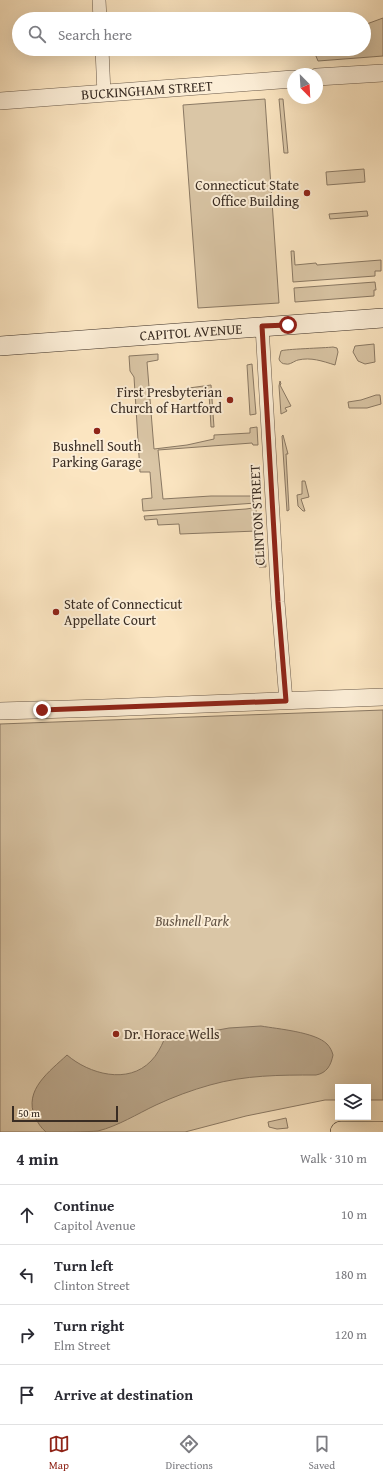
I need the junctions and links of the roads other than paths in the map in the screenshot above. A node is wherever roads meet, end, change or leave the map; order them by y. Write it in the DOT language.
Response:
graph roads {
  1 [pos="99,0"];
  2 [pos="100,12"];
  3 [pos="102,56"];
  4 [pos="383,72"];
  5 [pos="323,77"];
  6 [pos="287,79"];
  7 [pos="104,94"];
  8 [pos="0,101"];
  9 [pos="383,318"];
  10 [pos="262,326"];
  11 [pos="0,346"];
  12 [pos="383,697"];
  13 [pos="286,701"];
  14 [pos="0,711"];
  15 [pos="341,1132"];
  16 [pos="381,1132"];
  1 -- 2 [label="street"];
  3 -- 7 [label="street"];
  4 -- 5 [label="street"];
  6 -- 7 [label="street, BUCKINGHAM STREET"];
  7 -- 8 [label="street, BUCKINGHAM STREET"];
  9 -- 10 [label="main road, CAPITOL AVENUE"];
  10 -- 11 [label="main road, CAPITOL AVENUE"];
  10 -- 13 [label="street, CLINTON STREET"];
  12 -- 13 [label="street"];
  13 -- 14 [label="street"];
  15 -- 16 [label="main road"];
}
